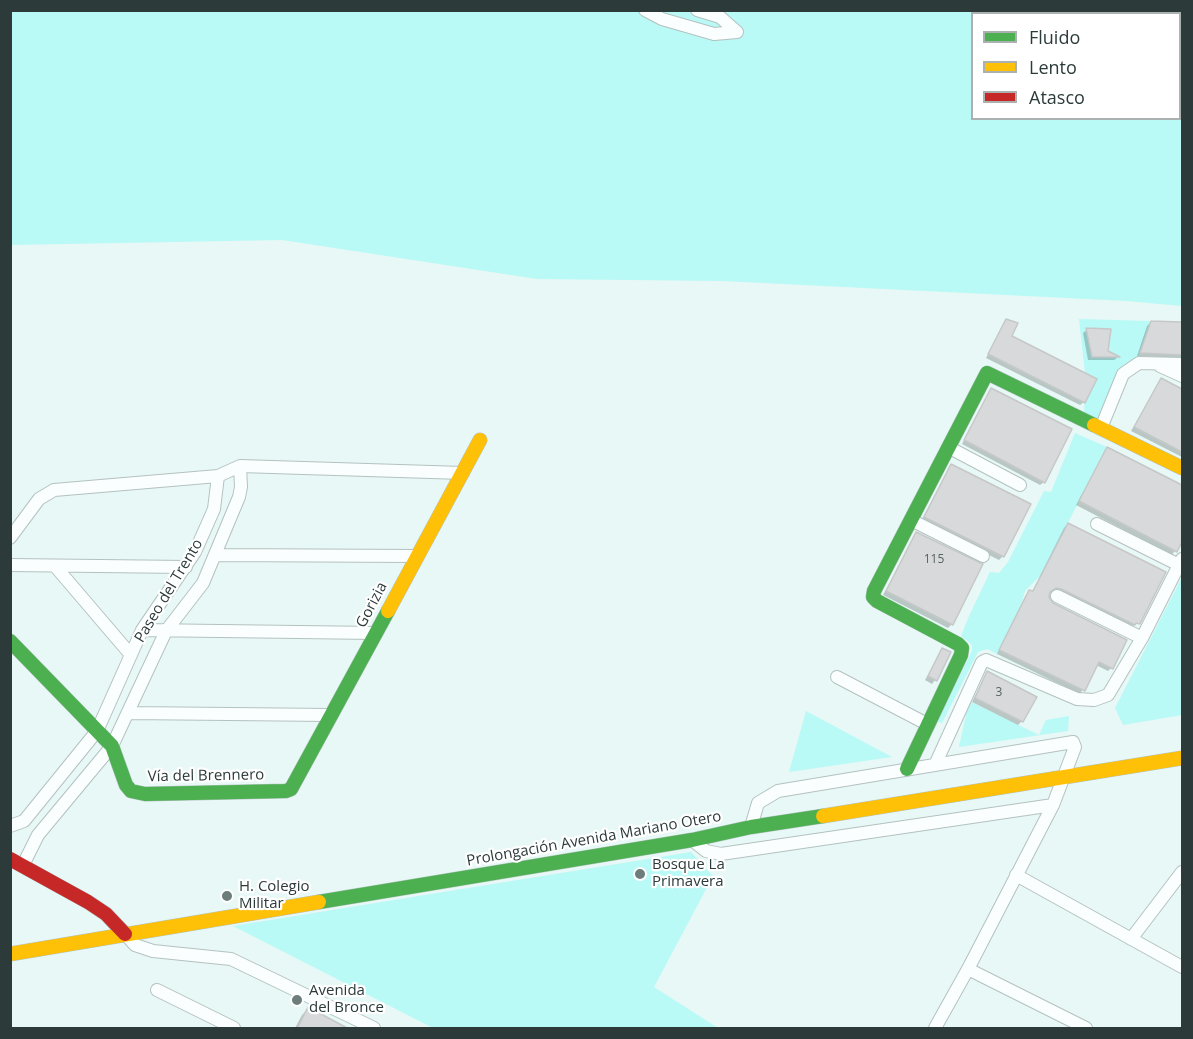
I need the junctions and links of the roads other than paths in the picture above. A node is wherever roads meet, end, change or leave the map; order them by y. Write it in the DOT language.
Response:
graph roads {
  1 [pos="645,10"];
  2 [pos="697,10"];
  3 [pos="1154,363"];
  4 [pos="1182,364"];
  5 [pos="1182,376"];
  6 [pos="1101,428"];
  7 [pos="480,440"];
  8 [pos="948,447"];
  9 [pos="240,466"];
  10 [pos="1182,468"];
  11 [pos="463,473"];
  12 [pos="218,476"];
  13 [pos="1020,485"];
  14 [pos="911,520"];
  15 [pos="1097,524"];
  16 [pos="10,538"];
  17 [pos="215,555"];
  18 [pos="417,556"];
  19 [pos="983,556"];
  20 [pos="1181,562"];
  21 [pos="10,565"];
  22 [pos="55,566"];
  23 [pos="186,567"];
  24 [pos="1057,596"];
  25 [pos="142,630"];
  26 [pos="166,631"];
  27 [pos="376,633"];
  28 [pos="1142,638"];
  29 [pos="10,641"];
  30 [pos="131,655"];
  31 [pos="837,677"];
  32 [pos="128,713"];
  33 [pos="331,715"];
  34 [pos="927,724"];
  35 [pos="97,731"];
  36 [pos="112,746"];
  37 [pos="1182,758"];
  38 [pos="935,765"];
  39 [pos="907,769"];
  40 [pos="1065,776"];
  41 [pos="294,786"];
  42 [pos="1053,805"];
  43 [pos="24,821"];
  44 [pos="10,826"];
  45 [pos="751,827"];
  46 [pos="38,835"];
  47 [pos="692,840"];
  48 [pos="10,859"];
  49 [pos="24,865"];
  50 [pos="1182,872"];
  51 [pos="1016,875"];
  52 [pos="124,934"];
  53 [pos="1131,939"];
  54 [pos="10,954"];
  55 [pos="1182,967"];
  56 [pos="968,969"];
  57 [pos="157,990"];
  58 [pos="356,1025"];
  59 [pos="234,1029"];
  60 [pos="374,1029"];
  61 [pos="934,1029"];
  62 [pos="1086,1029"];
  1 -- 2 [label="street"];
  3 -- 4 [label="street"];
  3 -- 5 [label="street"];
  3 -- 6 [label="street"];
  6 -- 8 [label="street"];
  6 -- 10 [label="street"];
  7 -- 11 [label="street, Gorizia"];
  8 -- 13 [label="street"];
  8 -- 14 [label="street"];
  9 -- 11 [label="street"];
  9 -- 12 [label="street"];
  9 -- 17 [label="street, Paseo del Trento"];
  11 -- 18 [label="street, Gorizia"];
  12 -- 16 [label="street"];
  12 -- 23 [label="street, Paseo del Trento"];
  14 -- 19 [label="street"];
  14 -- 34 [label="street"];
  15 -- 20 [label="street"];
  17 -- 18 [label="street"];
  17 -- 26 [label="street, Paseo del Trento"];
  18 -- 27 [label="street, Gorizia"];
  20 -- 28 [label="street"];
  21 -- 22 [label="street"];
  22 -- 23 [label="street"];
  22 -- 30 [label="street"];
  23 -- 25 [label="street, Paseo del Trento"];
  24 -- 28 [label="street"];
  25 -- 26 [label="street"];
  25 -- 30 [label="street, Paseo del Trento"];
  26 -- 27 [label="street"];
  26 -- 32 [label="street, Paseo del Trento"];
  27 -- 33 [label="street, Gorizia"];
  28 -- 38 [label="street"];
  29 -- 35 [label="street"];
  30 -- 35 [label="street, Paseo del Trento"];
  31 -- 34 [label="street"];
  32 -- 33 [label="street"];
  32 -- 36 [label="street, Paseo del Trento"];
  33 -- 41 [label="street, Gorizia"];
  34 -- 39 [label="street"];
  35 -- 36 [label="street"];
  35 -- 43 [label="street, Paseo del Trento"];
  36 -- 41 [label="street, Vía del Brennero"];
  36 -- 46 [label="street, Paseo del Trento"];
  37 -- 40 [label="street, Prolongación Avenida Mariano Otero"];
  38 -- 39 [label="street"];
  38 -- 40 [label="street"];
  39 -- 45 [label="street"];
  40 -- 42 [label="street"];
  40 -- 45 [label="street, Prolongación Avenida Mariano Otero"];
  42 -- 47 [label="street"];
  42 -- 51 [label="street"];
  43 -- 44 [label="street"];
  43 -- 46 [label="street"];
  45 -- 47 [label="street, Prolongación Avenida Mariano Otero"];
  46 -- 49 [label="street, Paseo del Trento"];
  47 -- 52 [label="street, Prolongación Avenida Mariano Otero"];
  48 -- 49 [label="street"];
  49 -- 52 [label="street"];
  50 -- 53 [label="street"];
  51 -- 53 [label="street"];
  51 -- 56 [label="street"];
  52 -- 54 [label="street, Prolongación Avenida Mariano Otero"];
  52 -- 58 [label="street"];
  53 -- 55 [label="street"];
  56 -- 61 [label="street"];
  56 -- 62 [label="street"];
  57 -- 59 [label="street"];
  58 -- 60 [label="street"];
}
